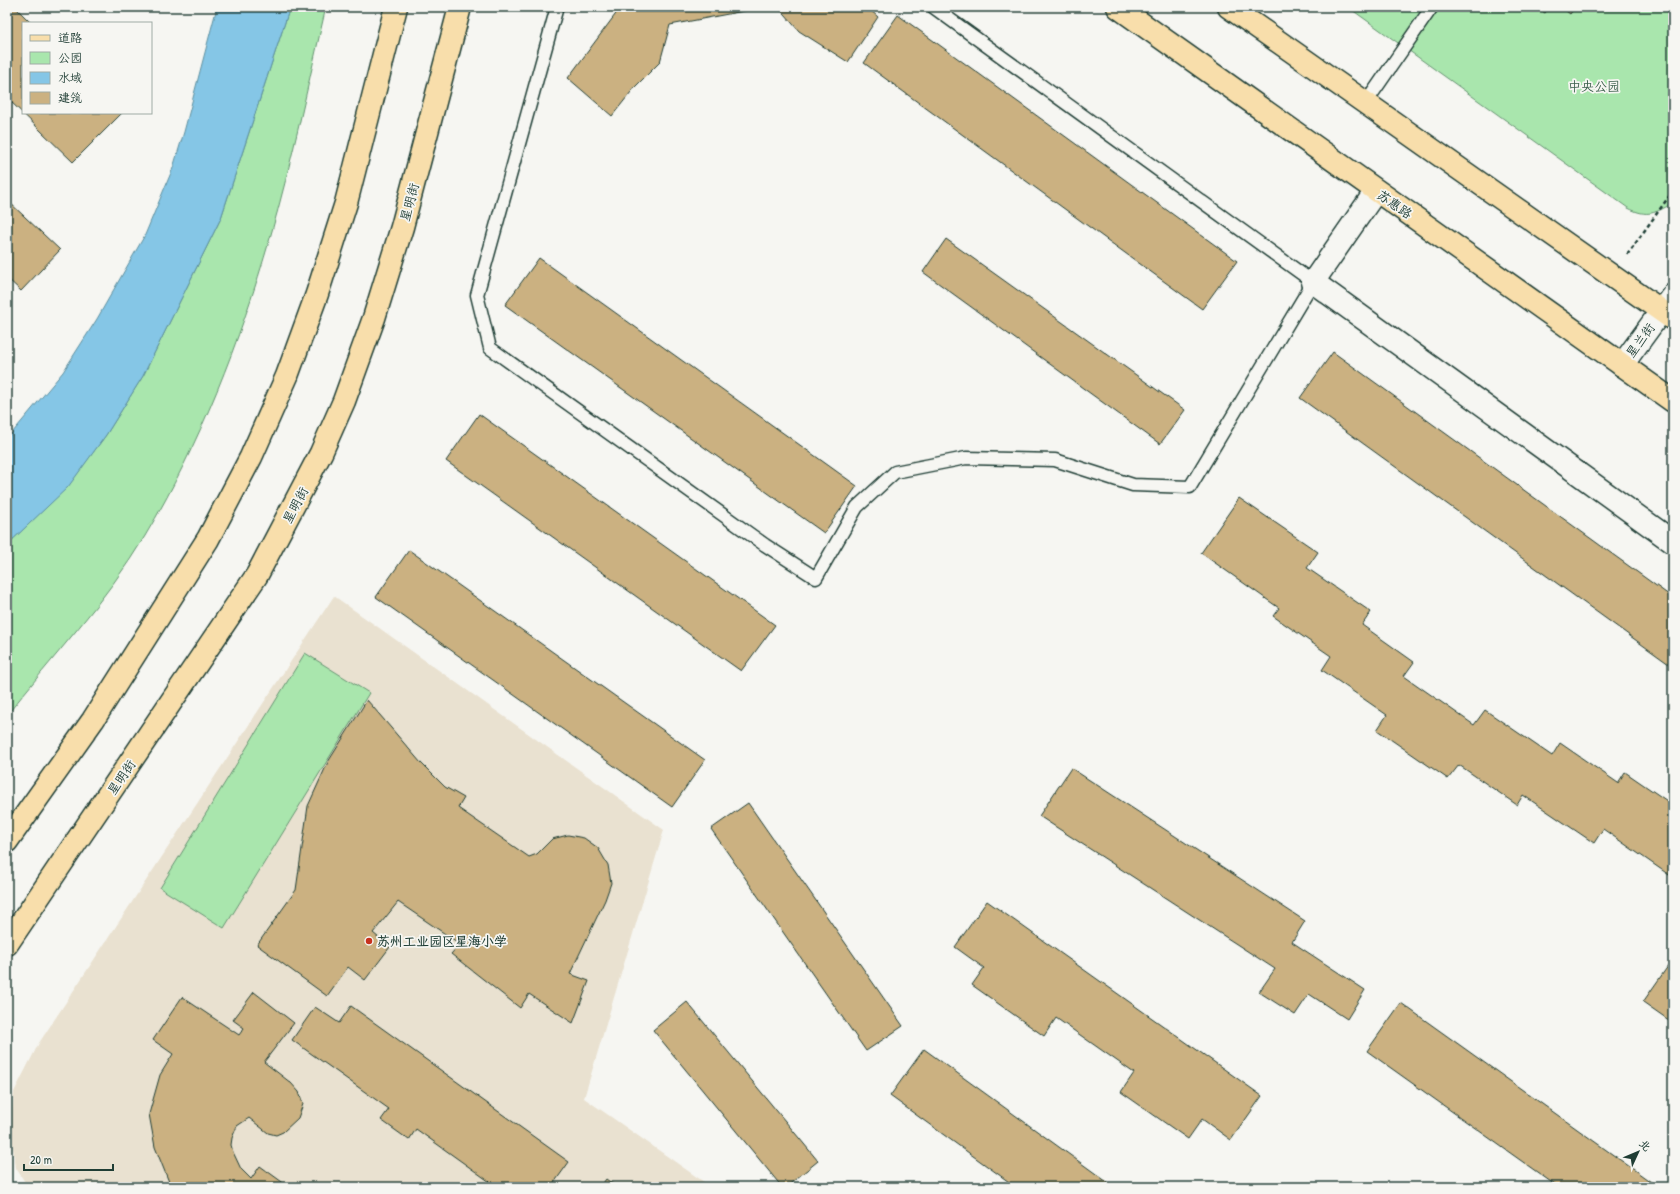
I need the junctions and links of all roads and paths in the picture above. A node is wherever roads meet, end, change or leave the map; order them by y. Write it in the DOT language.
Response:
graph roads {
  1 [pos="396,7"];
  2 [pos="460,7"];
  3 [pos="557,7"];
  4 [pos="933,7"];
  5 [pos="1118,7"];
  6 [pos="1229,7"];
  7 [pos="1432,7"];
  8 [pos="1365,104"];
  9 [pos="1376,191"];
  10 [pos="1673,191"];
  11 [pos="1611,276"];
  12 [pos="1313,282"];
  13 [pos="1669,308"];
  14 [pos="1622,365"];
  15 [pos="1673,401"];
  16 [pos="1673,542"];
  17 [pos="7,841"];
  18 [pos="7,944"];
  1 -- 17 [label="main road"];
  2 -- 18 [label="main road, 星明街"];
  3 -- 12 [label="lane"];
  4 -- 12 [label="lane"];
  5 -- 9 [label="main road, 苏惠路"];
  6 -- 8 [label="main road"];
  7 -- 8 [label="lane"];
  8 -- 11 [label="main road"];
  9 -- 12 [label="street"];
  9 -- 14 [label="main road, 苏惠路"];
  10 -- 11 [label="path"];
  11 -- 13 [label="main road"];
  12 -- 16 [label="street"];
  13 -- 14 [label="street, 星兰街"];
  14 -- 15 [label="main road, 苏惠路"];
}
